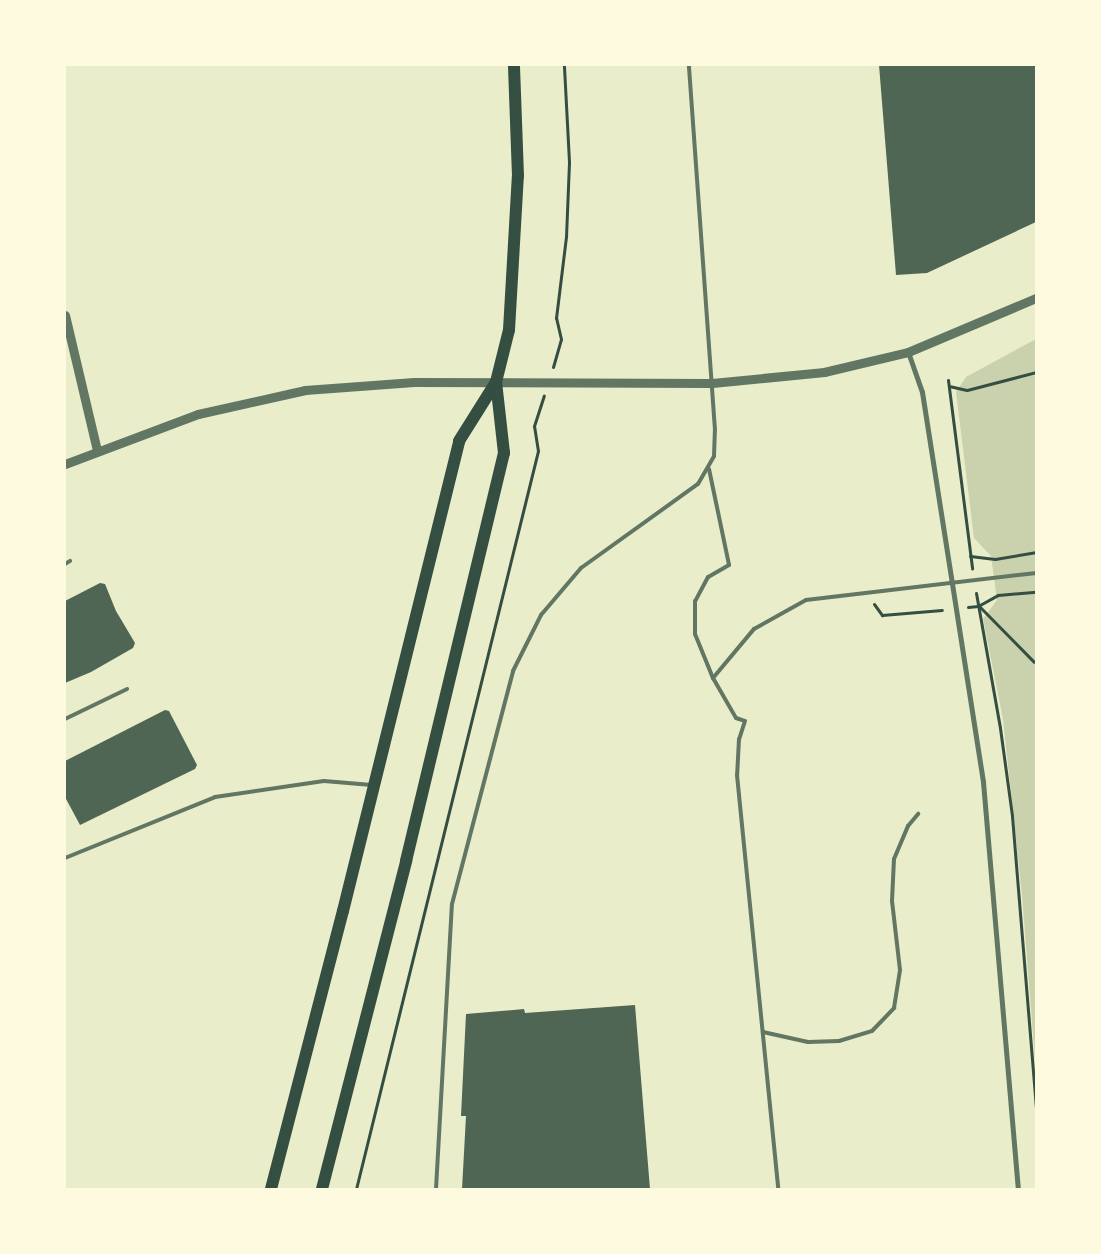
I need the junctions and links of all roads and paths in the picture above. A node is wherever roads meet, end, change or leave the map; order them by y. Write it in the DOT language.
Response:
graph roads {
  1 [pos="514,65"];
  2 [pos="564,65"];
  3 [pos="689,65"];
  4 [pos="1036,298"];
  5 [pos="65,315"];
  6 [pos="908,352"];
  7 [pos="1036,372"];
  8 [pos="948,380"];
  9 [pos="496,382"];
  10 [pos="549,383"];
  11 [pos="712,383"];
  12 [pos="949,386"];
  13 [pos="97,450"];
  14 [pos="65,464"];
  15 [pos="709,469"];
  16 [pos="1036,552"];
  17 [pos="970,556"];
  18 [pos="70,561"];
  19 [pos="65,564"];
  20 [pos="1036,573"];
  21 [pos="973,580"];
  22 [pos="950,582"];
  23 [pos="978,606"];
  24 [pos="1034,662"];
  25 [pos="713,678"];
  26 [pos="127,690"];
  27 [pos="65,719"];
  28 [pos="374,785"];
  29 [pos="918,814"];
  30 [pos="65,858"];
  31 [pos="763,1032"];
  32 [pos="1036,1108"];
  33 [pos="271,1189"];
  34 [pos="322,1189"];
  35 [pos="356,1189"];
  36 [pos="436,1189"];
  37 [pos="778,1189"];
  38 [pos="1018,1189"];
  1 -- 9 [label="main road"];
  2 -- 10 [label="path"];
  3 -- 11 [label="lane"];
  4 -- 6 [label="street"];
  5 -- 13 [label="street"];
  6 -- 11 [label="street"];
  6 -- 22 [label="street"];
  7 -- 12 [label="path"];
  8 -- 12 [label="path"];
  9 -- 10 [label="street"];
  9 -- 13 [label="street"];
  9 -- 28 [label="main road"];
  9 -- 34 [label="main road"];
  10 -- 11 [label="street"];
  10 -- 35 [label="path"];
  11 -- 15 [label="lane"];
  12 -- 17 [label="path"];
  13 -- 14 [label="street"];
  15 -- 25 [label="lane"];
  15 -- 36 [label="lane"];
  16 -- 17 [label="path"];
  17 -- 21 [label="path"];
  18 -- 19 [label="lane"];
  20 -- 21 [label="lane"];
  21 -- 22 [label="lane"];
  21 -- 23 [label="path"];
  22 -- 25 [label="lane"];
  22 -- 38 [label="street"];
  23 -- 24 [label="path"];
  23 -- 32 [label="path"];
  25 -- 31 [label="lane"];
  26 -- 27 [label="lane"];
  28 -- 30 [label="lane"];
  28 -- 33 [label="main road"];
  29 -- 31 [label="lane"];
  31 -- 37 [label="lane"];
}
